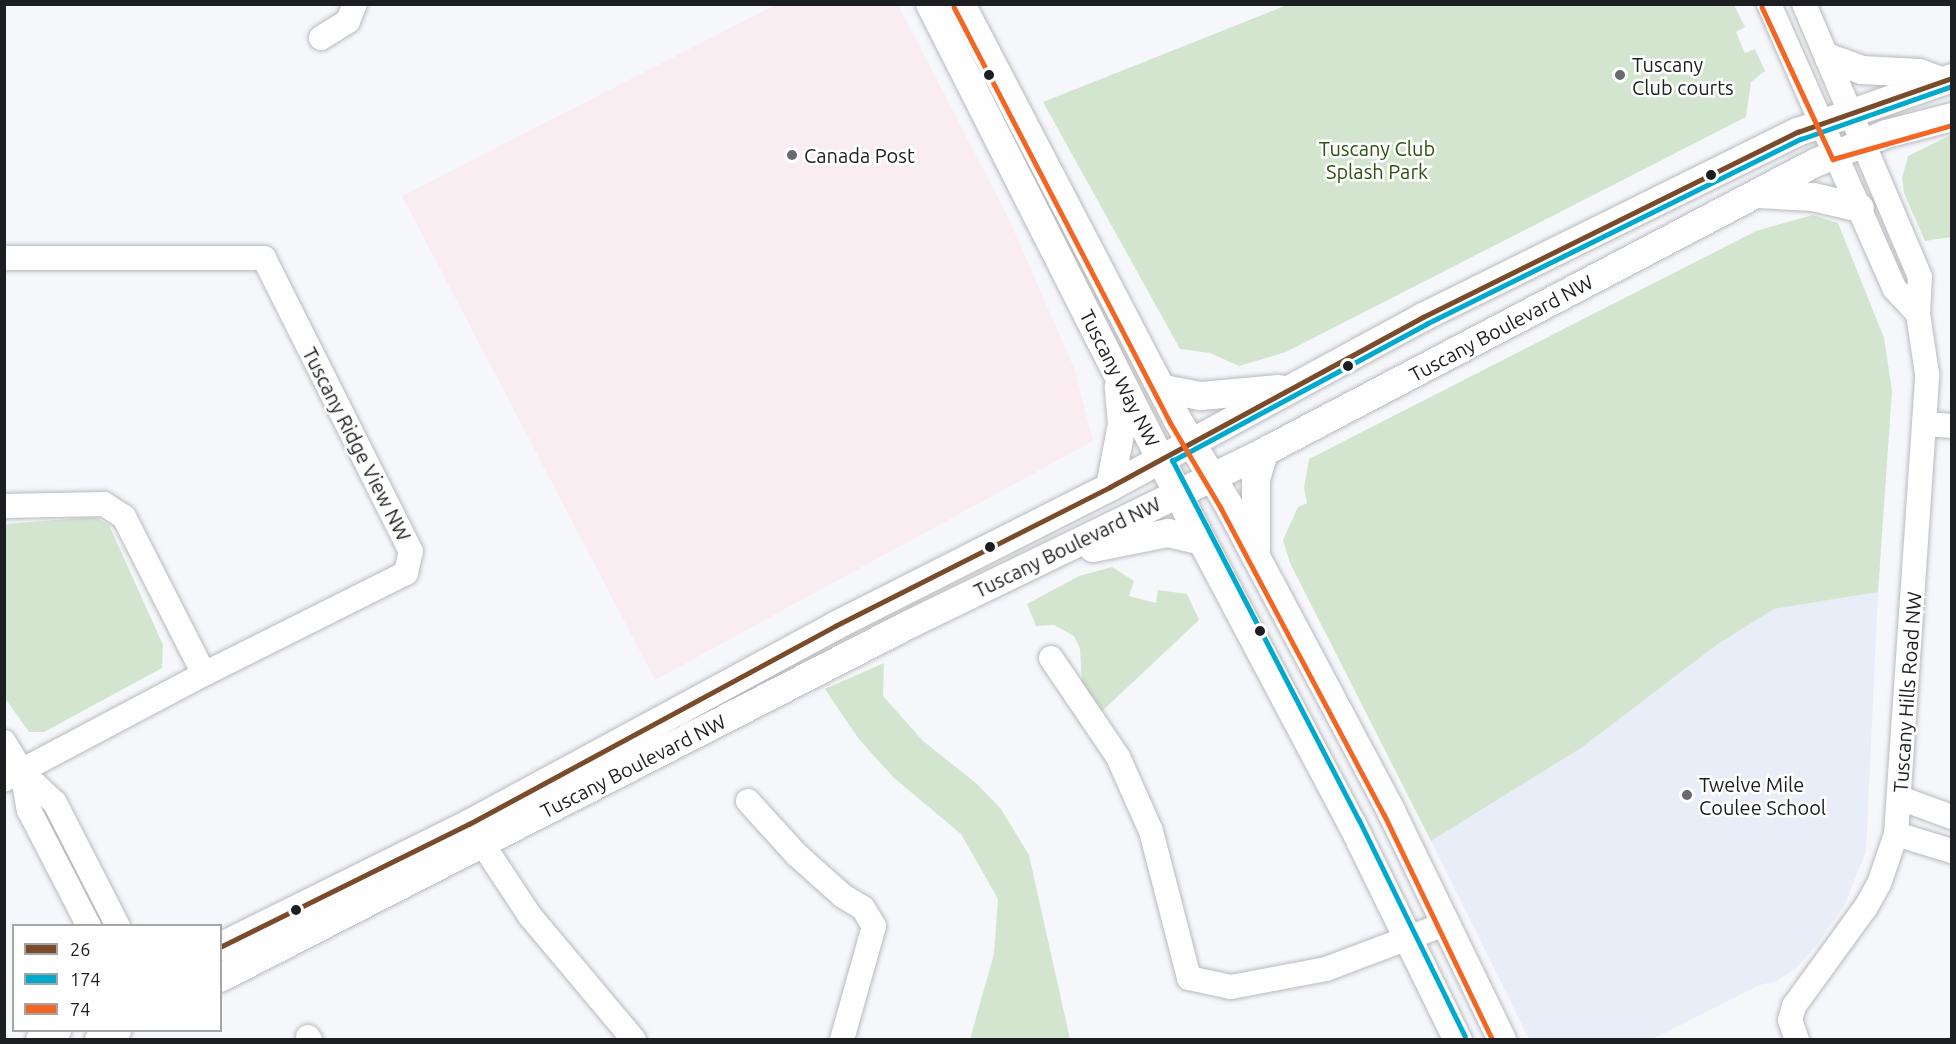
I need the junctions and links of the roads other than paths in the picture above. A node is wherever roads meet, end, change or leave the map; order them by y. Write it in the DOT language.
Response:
graph roads {
  1 [pos="355,4"];
  2 [pos="930,4"];
  3 [pos="961,4"];
  4 [pos="1769,4"];
  5 [pos="1804,4"];
  6 [pos="321,38"];
  7 [pos="1828,58"];
  8 [pos="1946,80"];
  9 [pos="1851,111"];
  10 [pos="1952,117"];
  11 [pos="1822,122"];
  12 [pos="1865,141"];
  13 [pos="1836,153"];
  14 [pos="1756,194"];
  15 [pos="1860,208"];
  16 [pos="4,258"];
  17 [pos="1918,314"];
  18 [pos="1119,376"];
  19 [pos="1164,388"];
  20 [pos="1293,388"];
  21 [pos="1925,424"];
  22 [pos="1952,426"];
  23 [pos="1193,442"];
  24 [pos="1264,452"];
  25 [pos="1162,458"];
  26 [pos="1213,477"];
  27 [pos="1110,487"];
  28 [pos="1179,493"];
  29 [pos="4,506"];
  30 [pos="1202,541"];
  31 [pos="1256,560"];
  32 [pos="1033,562"];
  33 [pos="1051,658"];
  34 [pos="204,674"];
  35 [pos="4,742"];
  36 [pos="13,776"];
  37 [pos="1900,798"];
  38 [pos="748,801"];
  39 [pos="1952,817"];
  40 [pos="476,834"];
  41 [pos="1896,834"];
  42 [pos="1952,851"];
  43 [pos="88,924"];
  44 [pos="117,924"];
  45 [pos="1445,924"];
  46 [pos="1408,938"];
  47 [pos="222,946"];
  48 [pos="222,977"];
  49 [pos="54,1032"];
  50 [pos="113,1032"];
  51 [pos="40,1040"];
  52 [pos="99,1040"];
  53 [pos="634,1040"];
  54 [pos="842,1040"];
  55 [pos="1458,1040"];
  56 [pos="1502,1040"];
  57 [pos="1797,1040"];
  1 -- 6 [label="street"];
  2 -- 18 [label="street, Tuscany Way NW"];
  3 -- 19 [label="street, Tuscany Way NW"];
  4 -- 11 [label="street"];
  5 -- 7 [label="street, Tuscany Hills Road NW"];
  7 -- 8 [label="street"];
  7 -- 9 [label="street, Tuscany Hills Road NW"];
  8 -- 9 [label="street, Tuscany Boulevard NW"];
  9 -- 11 [label="street, Tuscany Boulevard NW"];
  9 -- 12 [label="street, Tuscany Hills Road NW"];
  10 -- 12 [label="street, Tuscany Boulevard NW"];
  11 -- 13 [label="street"];
  11 -- 20 [label="street, Tuscany Boulevard NW"];
  12 -- 13 [label="street, Tuscany Boulevard NW"];
  12 -- 17 [label="street, Tuscany Hills Road NW"];
  13 -- 14 [label="street, Tuscany Boulevard NW"];
  13 -- 15 [label="street"];
  14 -- 15 [label="street"];
  14 -- 24 [label="street, Tuscany Boulevard NW"];
  15 -- 17 [label="street"];
  16 -- 34 [label="street, Tuscany Ridge View NW"];
  17 -- 21 [label="street, Tuscany Hills Road NW"];
  18 -- 25 [label="street, Tuscany Way NW"];
  18 -- 27 [label="street"];
  19 -- 20 [label="street"];
  19 -- 23 [label="street, Tuscany Way NW"];
  20 -- 23 [label="street, Tuscany Boulevard NW"];
  21 -- 22 [label="street"];
  21 -- 37 [label="street, Tuscany Hills Road NW"];
  23 -- 25 [label="street, Tuscany Boulevard NW"];
  23 -- 26 [label="street, Tuscany Way NW"];
  24 -- 26 [label="street, Tuscany Boulevard NW"];
  24 -- 31 [label="street"];
  25 -- 27 [label="street, Tuscany Boulevard NW"];
  25 -- 28 [label="street, Tuscany Way NW"];
  26 -- 28 [label="street, Tuscany Boulevard NW"];
  26 -- 31 [label="street, Tuscany Way NW"];
  27 -- 40 [label="street, Tuscany Boulevard NW"];
  28 -- 30 [label="street, Tuscany Way NW"];
  28 -- 32 [label="street, Tuscany Boulevard NW"];
  29 -- 34 [label="street"];
  30 -- 32 [label="street"];
  30 -- 46 [label="street, Tuscany Way NW"];
  31 -- 45 [label="street, Tuscany Way NW"];
  32 -- 40 [label="street, Tuscany Boulevard NW"];
  33 -- 46 [label="street"];
  34 -- 36 [label="street, Tuscany Ridge View NW"];
  35 -- 36 [label="street"];
  36 -- 43 [label="street"];
  36 -- 44 [label="street"];
  37 -- 39 [label="street"];
  37 -- 41 [label="street, Tuscany Hills Road NW"];
  38 -- 54 [label="street"];
  40 -- 47 [label="street, Tuscany Boulevard NW"];
  40 -- 48 [label="street, Tuscany Boulevard NW"];
  40 -- 53 [label="street"];
  41 -- 42 [label="street"];
  41 -- 57 [label="street, Tuscany Hills Road NW"];
  45 -- 46 [label="street"];
  45 -- 56 [label="street, Tuscany Way NW"];
  46 -- 55 [label="street, Tuscany Way NW"];
  49 -- 51 [label="street"];
  50 -- 52 [label="street"];
}
